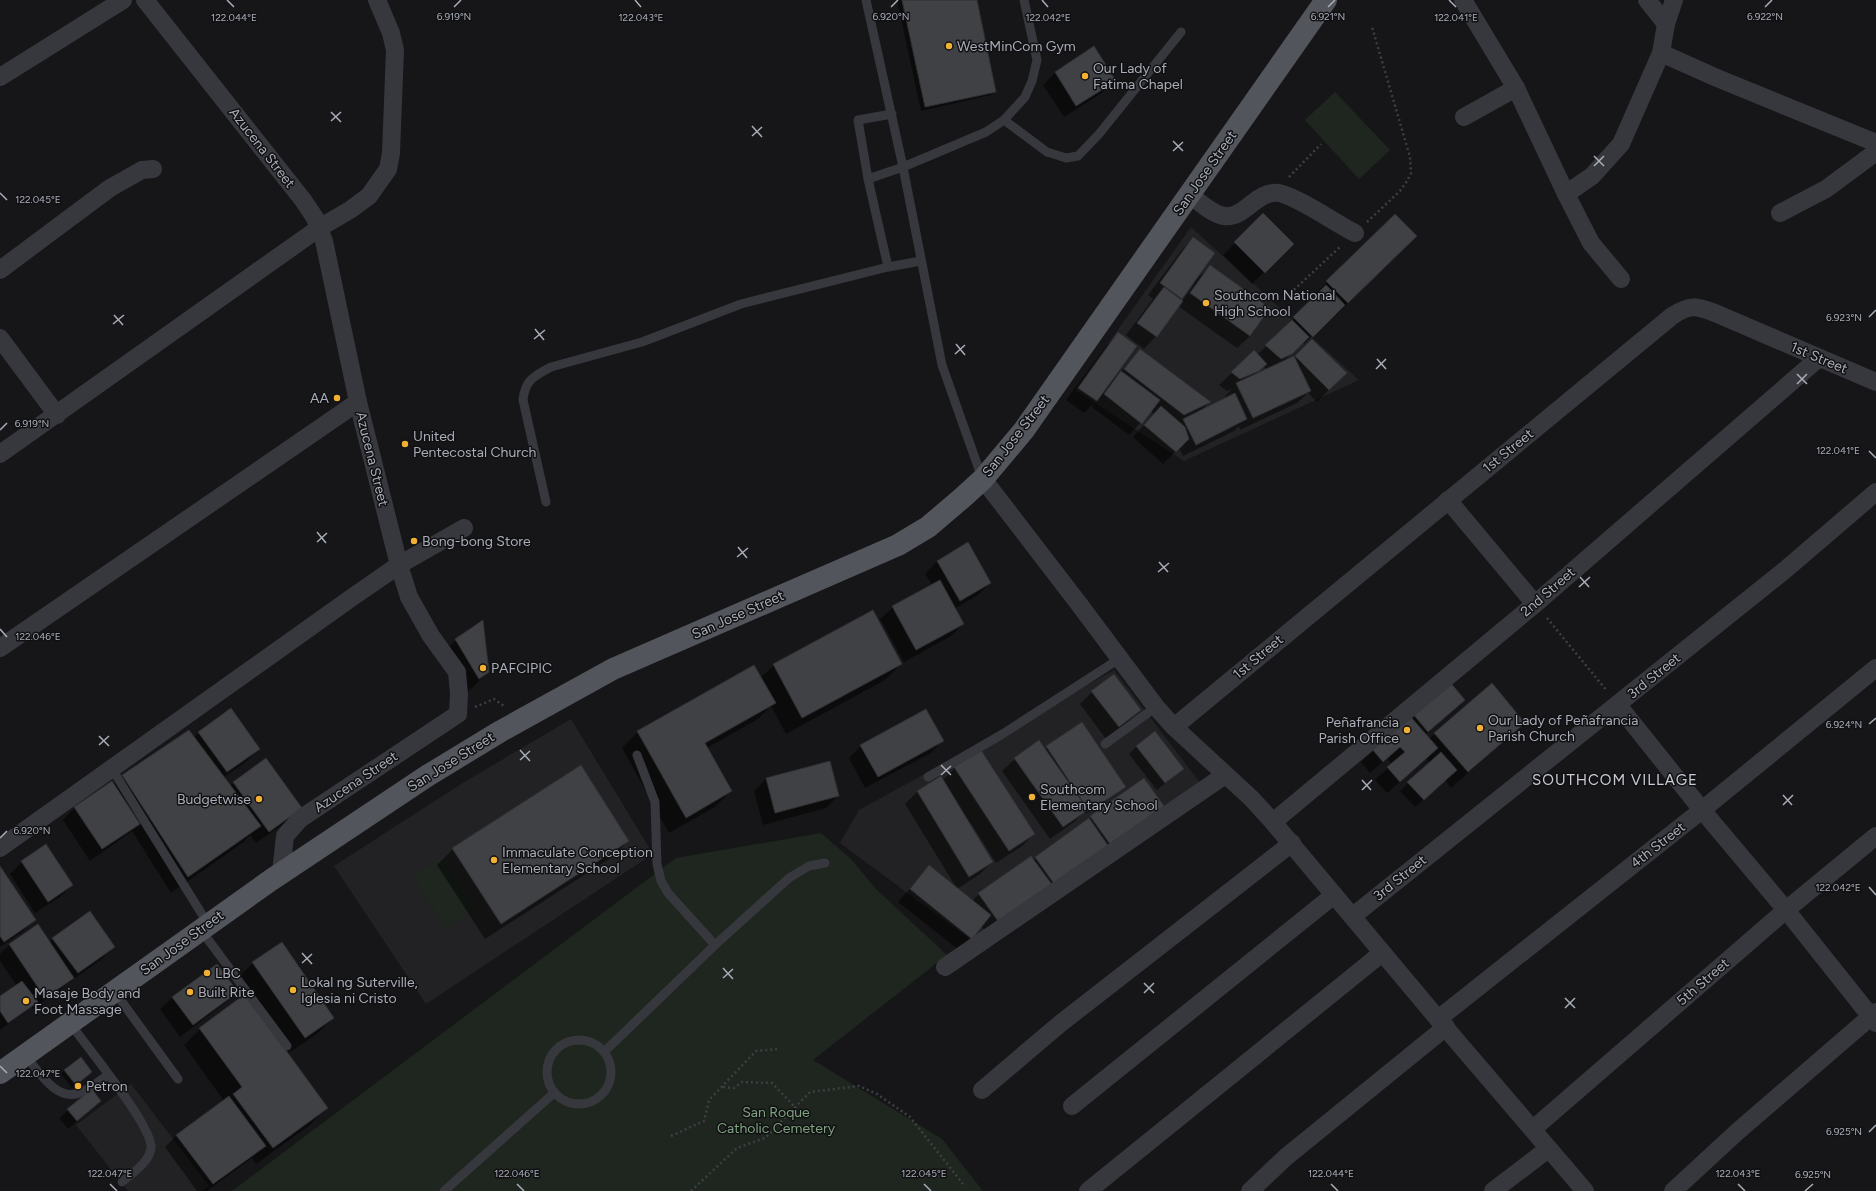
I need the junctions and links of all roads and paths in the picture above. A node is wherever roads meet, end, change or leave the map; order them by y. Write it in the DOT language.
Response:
graph roads {
  1 [pos="123,0"];
  2 [pos="145,0"];
  3 [pos="377,0"];
  4 [pos="866,0"];
  5 [pos="1024,0"];
  6 [pos="1326,0"];
  7 [pos="1463,0"];
  8 [pos="1647,0"];
  9 [pos="1674,0"];
  10 [pos="1666,24"];
  11 [pos="1372,27"];
  12 [pos="1181,32"];
  13 [pos="1661,52"];
  14 [pos="0,78"];
  15 [pos="1516,88"];
  16 [pos="892,114"];
  17 [pos="1464,117"];
  18 [pos="1004,120"];
  19 [pos="1321,144"];
  20 [pos="1876,144"];
  21 [pos="1876,152"];
  22 [pos="903,167"];
  23 [pos="153,169"];
  24 [pos="868,179"];
  25 [pos="1278,193"];
  26 [pos="1566,194"];
  27 [pos="1190,195"];
  28 [pos="1780,213"];
  29 [pos="319,228"];
  30 [pos="1355,233"];
  31 [pos="921,261"];
  32 [pos="888,266"];
  33 [pos="0,270"];
  34 [pos="1621,279"];
  35 [pos="1283,300"];
  36 [pos="0,338"];
  37 [pos="1819,358"];
  38 [pos="1876,382"];
  39 [pos="358,402"];
  40 [pos="57,415"];
  41 [pos="0,454"];
  42 [pos="983,478"];
  43 [pos="1876,492"];
  44 [pos="1448,500"];
  45 [pos="546,502"];
  46 [pos="464,528"];
  47 [pos="399,565"];
  48 [pos="1535,604"];
  49 [pos="0,648"];
  50 [pos="1119,659"];
  51 [pos="1876,668"];
  52 [pos="1618,705"];
  53 [pos="1156,707"];
  54 [pos="1174,727"];
  55 [pos="1105,744"];
  56 [pos="637,755"];
  57 [pos="112,768"];
  58 [pos="1225,775"];
  59 [pos="928,777"];
  60 [pos="1702,810"];
  61 [pos="1273,822"];
  62 [pos="1876,836"];
  63 [pos="1292,843"];
  64 [pos="0,848"];
  65 [pos="825,863"];
  66 [pos="281,873"];
  67 [pos="1334,895"];
  68 [pos="1786,910"];
  69 [pos="1353,916"];
  70 [pos="205,927"];
  71 [pos="715,945"];
  72 [pos="1382,953"];
  73 [pos="945,967"];
  74 [pos="114,991"];
  75 [pos="1874,1018"];
  76 [pos="70,1023"];
  77 [pos="1442,1023"];
  78 [pos="287,1046"];
  79 [pos="778,1049"];
  80 [pos="604,1052"];
  81 [pos="25,1055"];
  82 [pos="0,1073"];
  83 [pos="108,1075"];
  84 [pos="178,1079"];
  85 [pos="723,1087"];
  86 [pos="982,1090"];
  87 [pos="554,1093"];
  88 [pos="1072,1106"];
  89 [pos="795,1107"];
  90 [pos="1533,1130"];
  91 [pos="671,1136"];
  92 [pos="1548,1149"];
  93 [pos="122,1182"];
  94 [pos="963,1184"];
  95 [pos="444,1191"];
  96 [pos="691,1191"];
  97 [pos="1088,1191"];
  98 [pos="1250,1191"];
  99 [pos="1492,1191"];
  100 [pos="1585,1191"];
  101 [pos="1674,1191"];
  1 -- 14 [label="street"];
  2 -- 29 [label="street, Azucena Street"];
  3 -- 29 [label="street"];
  4 -- 16 [label="lane"];
  5 -- 18 [label="lane"];
  6 -- 27 [label="main road, San Jose Street"];
  7 -- 15 [label="street"];
  8 -- 10 [label="street"];
  9 -- 10 [label="street"];
  10 -- 13 [label="street"];
  11 -- 30 [label="path"];
  12 -- 18 [label="lane"];
  13 -- 20 [label="street"];
  13 -- 26 [label="street"];
  15 -- 17 [label="street"];
  15 -- 26 [label="street"];
  16 -- 22 [label="lane"];
  16 -- 24 [label="lane"];
  18 -- 22 [label="lane"];
  19 -- 25 [label="path"];
  21 -- 28 [label="street"];
  22 -- 24 [label="lane"];
  22 -- 31 [label="lane"];
  23 -- 33 [label="street"];
  24 -- 32 [label="lane"];
  25 -- 27 [label="street"];
  25 -- 30 [label="street"];
  26 -- 34 [label="street"];
  27 -- 42 [label="main road, San Jose Street"];
  29 -- 39 [label="street, Azucena Street"];
  29 -- 40 [label="street"];
  30 -- 35 [label="path"];
  31 -- 32 [label="lane"];
  31 -- 42 [label="lane"];
  32 -- 45 [label="lane"];
  36 -- 40 [label="street"];
  37 -- 38 [label="street, 1st Street"];
  37 -- 44 [label="street, 1st Street"];
  37 -- 48 [label="street, 2nd Street"];
  39 -- 47 [label="street, Azucena Street"];
  39 -- 49 [label="street"];
  40 -- 41 [label="street"];
  42 -- 50 [label="street"];
  42 -- 66 [label="main road, San Jose Street"];
  43 -- 52 [label="street, 3rd Street"];
  44 -- 48 [label="street"];
  44 -- 54 [label="street, 1st Street"];
  46 -- 47 [label="street"];
  47 -- 57 [label="street"];
  47 -- 66 [label="street, Azucena Street"];
  48 -- 52 [label="path"];
  48 -- 61 [label="street, 2nd Street"];
  50 -- 53 [label="street"];
  50 -- 59 [label="lane"];
  51 -- 60 [label="street, 4th Street"];
  52 -- 60 [label="street"];
  52 -- 69 [label="street, 3rd Street"];
  53 -- 54 [label="street"];
  53 -- 55 [label="lane"];
  54 -- 58 [label="street"];
  56 -- 71 [label="lane"];
  57 -- 64 [label="street"];
  57 -- 70 [label="lane"];
  58 -- 61 [label="street"];
  58 -- 73 [label="street"];
  60 -- 68 [label="street"];
  60 -- 77 [label="street, 4th Street"];
  61 -- 63 [label="street"];
  62 -- 68 [label="street, 5th Street"];
  63 -- 67 [label="street"];
  63 -- 86 [label="street"];
  65 -- 71 [label="lane"];
  66 -- 70 [label="main road, San Jose Street"];
  67 -- 69 [label="street"];
  67 -- 88 [label="street"];
  68 -- 75 [label="street"];
  68 -- 90 [label="street, 5th Street"];
  69 -- 72 [label="street"];
  70 -- 74 [label="main road, San Jose Street"];
  70 -- 78 [label="lane"];
  71 -- 80 [label="lane"];
  72 -- 77 [label="street"];
  72 -- 97 [label="street"];
  74 -- 76 [label="main road, San Jose Street"];
  74 -- 84 [label="lane"];
  75 -- 101 [label="street"];
  76 -- 81 [label="main road, San Jose Street"];
  76 -- 83 [label="lane"];
  77 -- 90 [label="street"];
  77 -- 98 [label="street, 4th Street"];
  79 -- 85 [label="path"];
  80 -- 87 [label="lane"];
  80 -- 87 [label="lane"];
  81 -- 82 [label="main road, San Jose Street"];
  81 -- 83 [label="lane"];
  83 -- 93 [label="lane"];
  85 -- 89 [label="path"];
  85 -- 91 [label="path"];
  87 -- 95 [label="lane"];
  89 -- 94 [label="path"];
  89 -- 96 [label="path"];
  90 -- 92 [label="street"];
  92 -- 99 [label="street"];
  92 -- 100 [label="street"];
}
